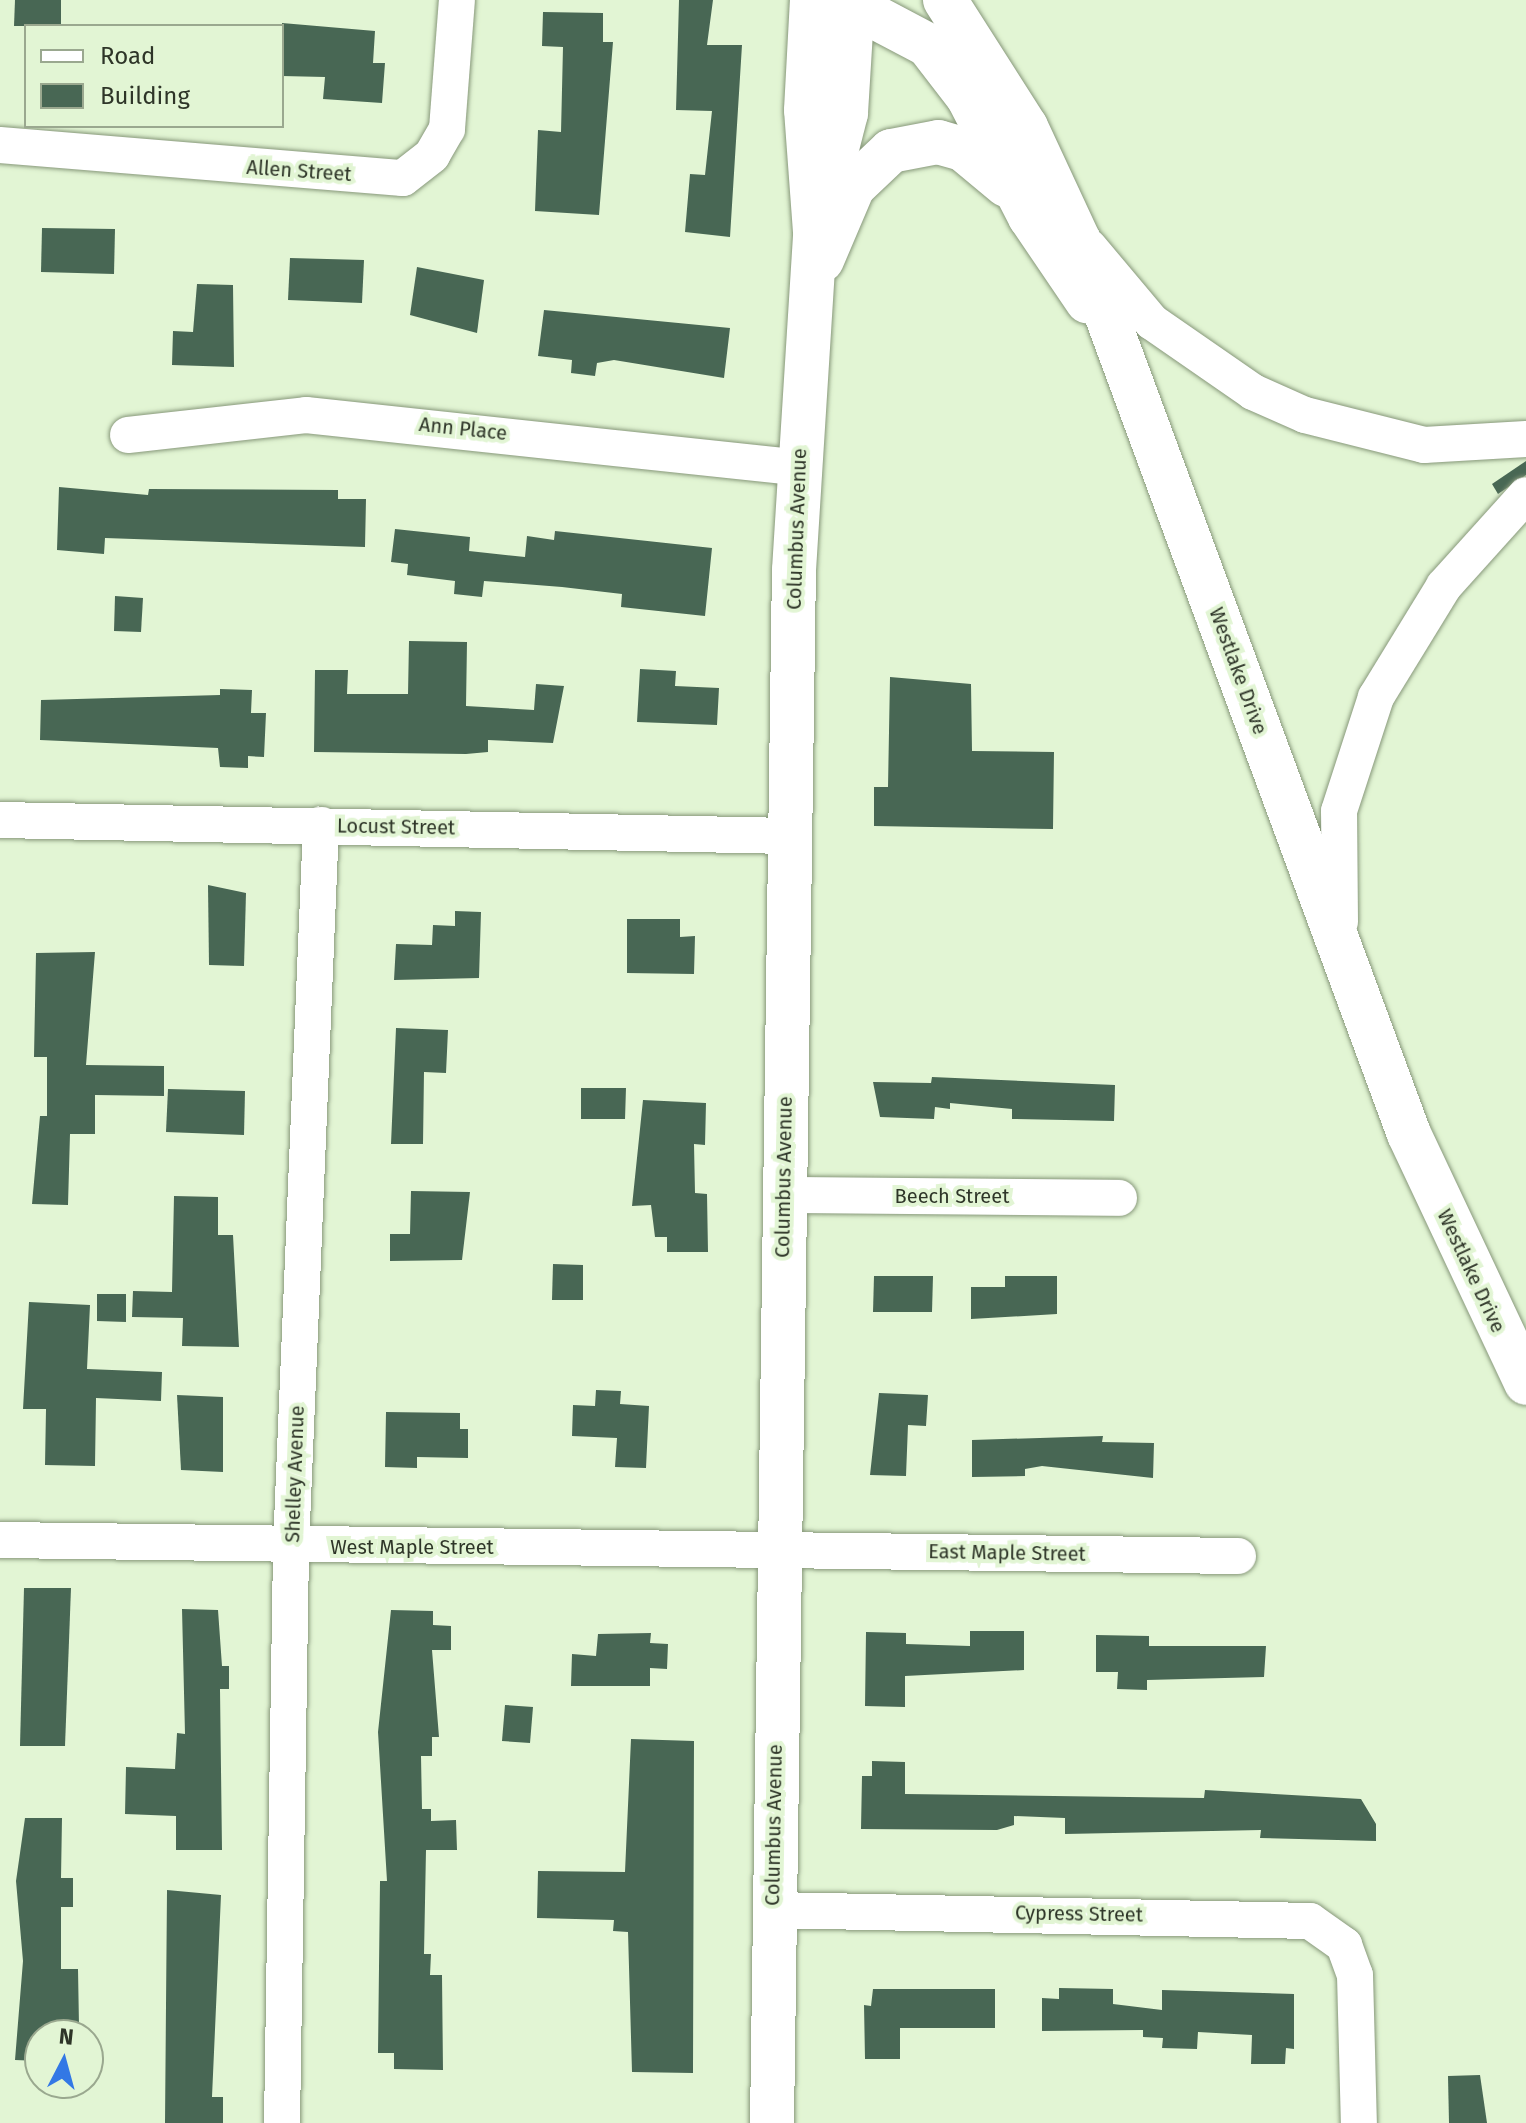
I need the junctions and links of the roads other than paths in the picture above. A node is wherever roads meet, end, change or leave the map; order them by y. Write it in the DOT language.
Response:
graph roads {
  1 [pos="457,0"];
  2 [pos="945,0"];
  3 [pos="966,0"];
  4 [pos="832,1"];
  5 [pos="1026,127"];
  6 [pos="0,145"];
  7 [pos="1046,209"];
  8 [pos="810,292"];
  9 [pos="128,435"];
  10 [pos="1526,439"];
  11 [pos="799,468"];
  12 [pos="1526,495"];
  13 [pos="0,820"];
  14 [pos="321,825"];
  15 [pos="792,836"];
  16 [pos="1367,1023"];
  17 [pos="784,1195"];
  18 [pos="1119,1198"];
  19 [pos="1526,1383"];
  20 [pos="0,1540"];
  21 [pos="291,1547"];
  22 [pos="776,1550"];
  23 [pos="1238,1556"];
  24 [pos="773,1910"];
  25 [pos="282,2123"];
  26 [pos="772,2123"];
  27 [pos="1359,2123"];
  1 -- 6 [label="street, Allen Street"];
  2 -- 5 [label="street"];
  3 -- 5 [label="street"];
  4 -- 7 [label="street"];
  4 -- 8 [label="street, Columbus Avenue"];
  5 -- 7 [label="street"];
  7 -- 8 [label="street"];
  7 -- 10 [label="street"];
  7 -- 16 [label="street, Westlake Drive"];
  8 -- 11 [label="street, Columbus Avenue"];
  9 -- 11 [label="street, Ann Place"];
  11 -- 15 [label="street, Columbus Avenue"];
  12 -- 16 [label="street, Westlake Drive"];
  13 -- 14 [label="street, Locust Street"];
  14 -- 15 [label="street, Locust Street"];
  14 -- 21 [label="street, Shelley Avenue"];
  15 -- 17 [label="street, Columbus Avenue"];
  16 -- 19 [label="street, Westlake Drive"];
  17 -- 18 [label="street, Beech Street"];
  17 -- 22 [label="street, Columbus Avenue"];
  20 -- 21 [label="street, West Maple Street"];
  21 -- 22 [label="street, West Maple Street"];
  21 -- 25 [label="street, Shelley Avenue"];
  22 -- 23 [label="street, East Maple Street"];
  22 -- 24 [label="street, Columbus Avenue"];
  24 -- 26 [label="street, Columbus Avenue"];
  24 -- 27 [label="street, Cypress Street"];
}
